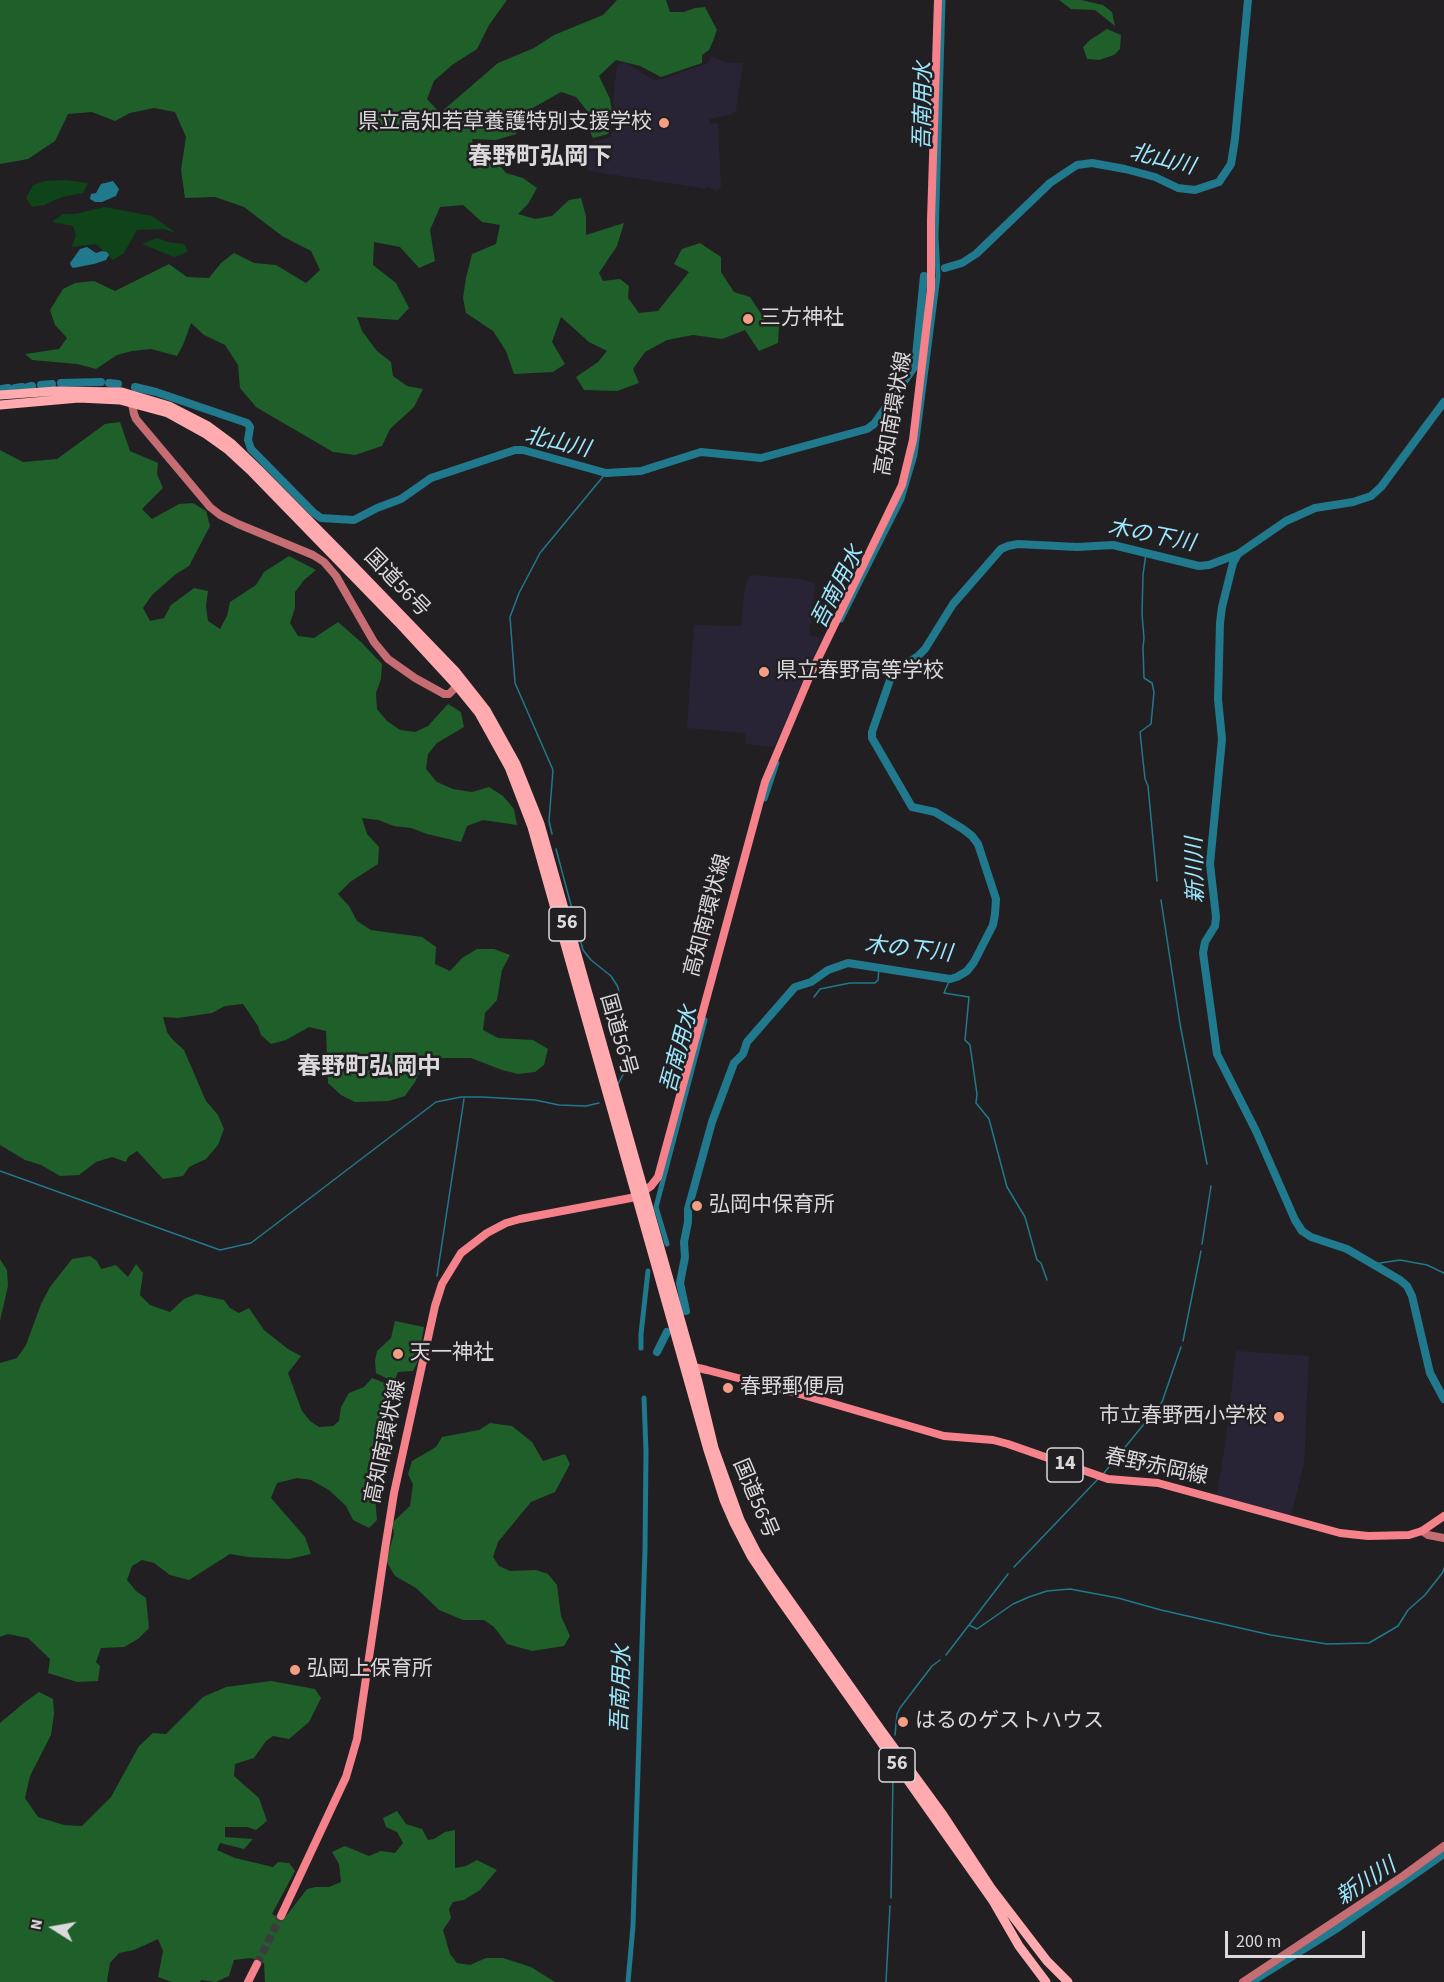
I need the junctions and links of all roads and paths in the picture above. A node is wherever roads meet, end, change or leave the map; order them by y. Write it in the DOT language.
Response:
graph roads {
  1 [pos="938,0"];
  2 [pos="0,395"];
  3 [pos="131,398"];
  4 [pos="0,405"];
  5 [pos="457,687"];
  6 [pos="639,1195"];
  7 [pos="689,1368"];
  8 [pos="1444,1516"];
  9 [pos="1422,1531"];
  10 [pos="1444,1538"];
  11 [pos="1444,1846"];
  12 [pos="997,1902"];
  13 [pos="281,1916"];
  14 [pos="257,1964"];
  15 [pos="248,1982"];
  16 [pos="1046,1982"];
  17 [pos="1068,1982"];
  18 [pos="1243,1982"];
  1 -- 6 [label="main road, 高知南環状線"];
  2 -- 3 [label="highway, 国道56号 / 56"];
  3 -- 4 [label="highway, 国道56号 / 56"];
  3 -- 5 [label="highway, 国道56号 / 56"];
  3 -- 5 [label="street"];
  3 -- 6 [label="highway, 国道56号 / 56"];
  5 -- 6 [label="highway, 国道56号 / 56"];
  6 -- 7 [label="highway, 国道56号 / 56"];
  6 -- 13 [label="main road, 高知南環状線"];
  7 -- 9 [label="main road, 春野赤岡線 / 14"];
  7 -- 12 [label="highway, 国道56号 / 56"];
  8 -- 9 [label="main road, 春野赤岡線 / 14"];
  9 -- 10 [label="street"];
  11 -- 18 [label="street"];
  12 -- 16 [label="highway, 56"];
  12 -- 17 [label="highway, 56"];
  14 -- 15 [label="main road"];
}
